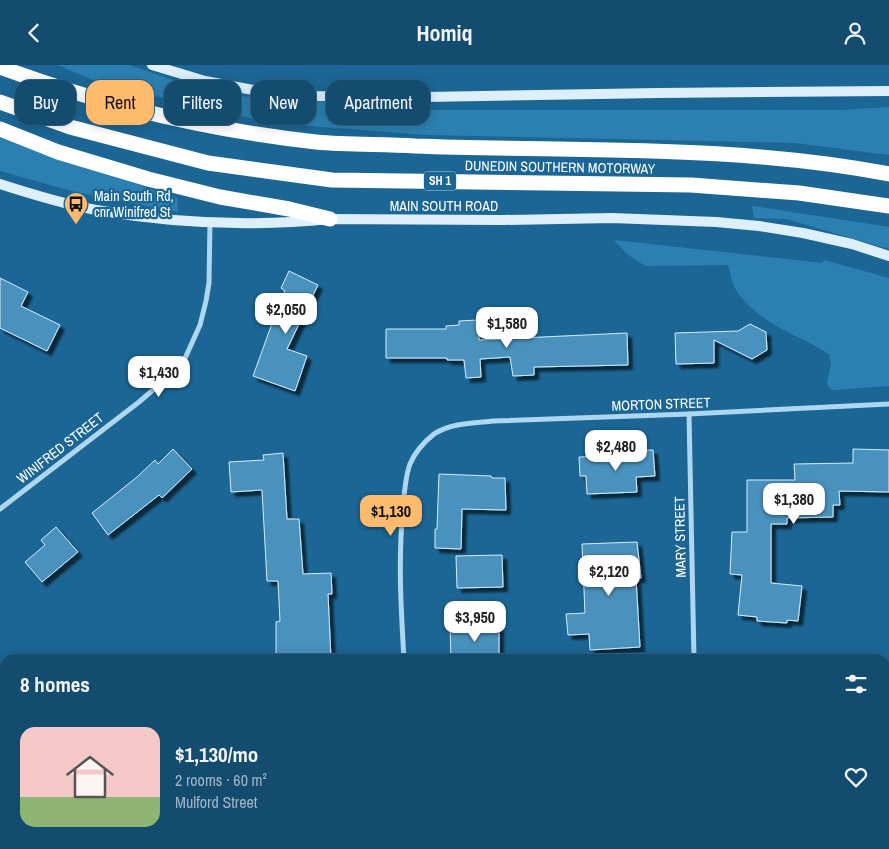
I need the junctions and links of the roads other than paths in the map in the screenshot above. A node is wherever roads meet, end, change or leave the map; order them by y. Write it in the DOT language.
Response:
graph roads {
  1 [pos="15,65"];
  2 [pos="152,65"];
  3 [pos="0,67"];
  4 [pos="34,80"];
  5 [pos="40,80"];
  6 [pos="889,91"];
  7 [pos="76,93"];
  8 [pos="0,102"];
  9 [pos="0,129"];
  10 [pos="889,173"];
  11 [pos="0,184"];
  12 [pos="889,206"];
  13 [pos="330,219"];
  14 [pos="210,222"];
  15 [pos="889,255"];
  16 [pos="889,404"];
  17 [pos="689,414"];
  18 [pos="0,509"];
  19 [pos="404,654"];
  20 [pos="694,654"];
  1 -- 5 [label="highway"];
  2 -- 6 [label="main road"];
  3 -- 4 [label="highway, DUNEDIN SOUTHERN MOTORWAY"];
  7 -- 10 [label="highway, DUNEDIN SOUTHERN MOTORWAY"];
  8 -- 12 [label="highway, DUNEDIN SOUTHERN MOTORWAY / SH 1"];
  9 -- 13 [label="highway"];
  11 -- 14 [label="main road, MAIN SOUTH ROAD"];
  13 -- 14 [label="main road, MAIN SOUTH ROAD"];
  13 -- 15 [label="main road, MAIN SOUTH ROAD"];
  14 -- 18 [label="street, WINIFRED STREET"];
  16 -- 17 [label="street, MORTON STREET"];
  17 -- 19 [label="street, MORTON STREET"];
  17 -- 20 [label="street, MARY STREET"];
}
